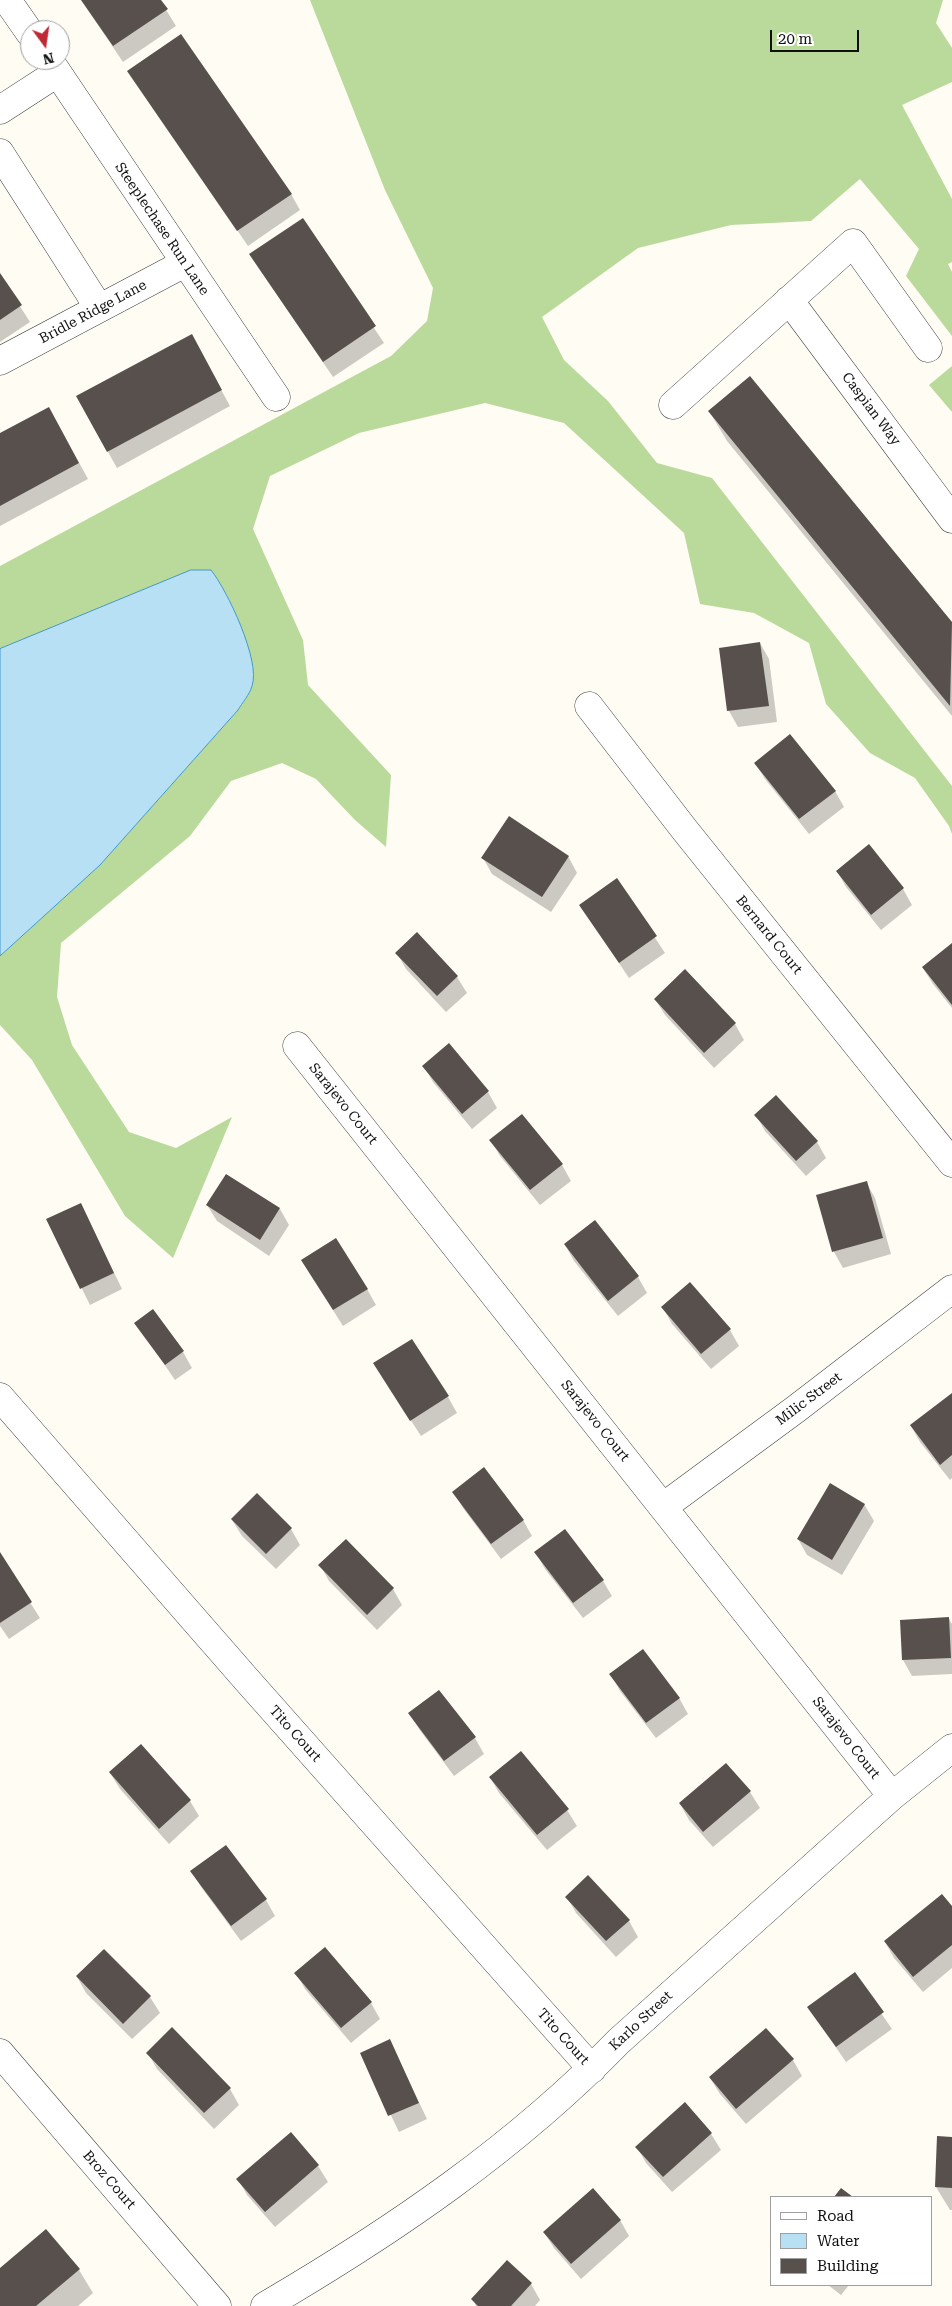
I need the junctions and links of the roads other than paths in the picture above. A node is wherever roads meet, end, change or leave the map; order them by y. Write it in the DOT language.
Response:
graph roads {
  1 [pos="7,0"];
  2 [pos="21,20"];
  3 [pos="48,70"];
  4 [pos="56,70"];
  5 [pos="0,110"];
  6 [pos="0,153"];
  7 [pos="185,263"];
  8 [pos="789,300"];
  9 [pos="99,308"];
  10 [pos="928,348"];
  11 [pos="0,360"];
  12 [pos="276,397"];
  13 [pos="673,405"];
  14 [pos="952,519"];
  15 [pos="589,706"];
  16 [pos="297,1046"];
  17 [pos="952,1163"];
  18 [pos="952,1289"];
  19 [pos="0,1397"];
  20 [pos="663,1507"];
  21 [pos="952,1748"];
  22 [pos="892,1796"];
  23 [pos="0,2053"];
  24 [pos="592,2069"];
  25 [pos="217,2306"];
  26 [pos="265,2306"];
  1 -- 2 [label="street"];
  3 -- 5 [label="street"];
  4 -- 7 [label="street, Steeplechase Run Lane"];
  6 -- 9 [label="street"];
  7 -- 9 [label="street, Bridle Ridge Lane"];
  7 -- 12 [label="street, Steeplechase Run Lane"];
  8 -- 10 [label="street"];
  8 -- 13 [label="street"];
  8 -- 14 [label="street, Caspian Way"];
  9 -- 11 [label="street, Bridle Ridge Lane"];
  15 -- 17 [label="street, Bernard Court"];
  16 -- 20 [label="street, Sarajevo Court"];
  18 -- 20 [label="street, Milic Street"];
  19 -- 24 [label="street, Tito Court"];
  20 -- 22 [label="street, Sarajevo Court"];
  21 -- 22 [label="street, Karlo Street"];
  22 -- 24 [label="street, Karlo Street"];
  23 -- 25 [label="street, Broz Court"];
  24 -- 26 [label="street, Karlo Street"];
}
